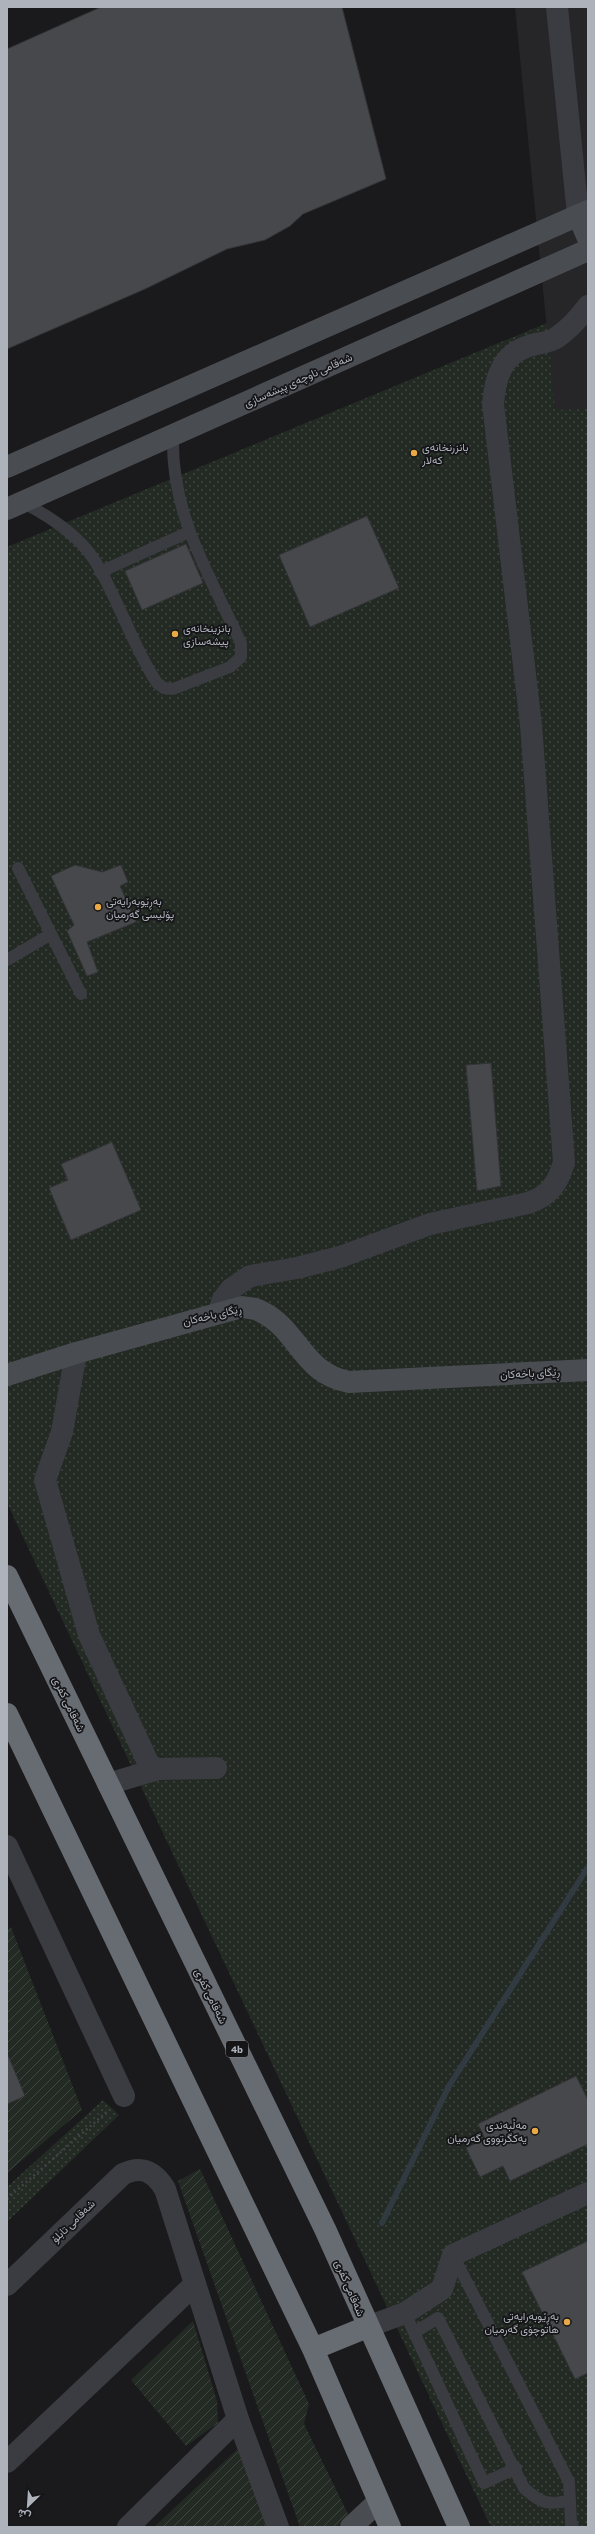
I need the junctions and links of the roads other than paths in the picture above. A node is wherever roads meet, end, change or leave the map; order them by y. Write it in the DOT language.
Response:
graph roads {
  1 [pos="557,7"];
  2 [pos="581,175"];
  3 [pos="583,213"];
  4 [pos="588,238"];
  5 [pos="588,250"];
  6 [pos="588,306"];
  7 [pos="172,436"];
  8 [pos="7,467"];
  9 [pos="15,505"];
  10 [pos="189,532"];
  11 [pos="100,572"];
  12 [pos="18,868"];
  13 [pos="51,934"];
  14 [pos="7,960"];
  15 [pos="82,994"];
  16 [pos="220,1311"];
  17 [pos="76,1353"];
  18 [pos="588,1370"];
  19 [pos="7,1375"];
  20 [pos="7,1576"];
  21 [pos="7,1714"];
  22 [pos="216,1768"];
  23 [pos="152,1771"];
  24 [pos="108,1784"];
  25 [pos="7,1846"];
  26 [pos="124,2096"];
  27 [pos="588,2193"];
  28 [pos="453,2255"];
  29 [pos="7,2285"];
  30 [pos="194,2285"];
  31 [pos="405,2313"];
  32 [pos="367,2327"];
  33 [pos="415,2332"];
  34 [pos="313,2349"];
  35 [pos="238,2419"];
  36 [pos="7,2462"];
  37 [pos="516,2468"];
  38 [pos="570,2500"];
  39 [pos="378,2502"];
  40 [pos="128,2527"];
  41 [pos="278,2527"];
  42 [pos="351,2527"];
  43 [pos="390,2527"];
  44 [pos="459,2527"];
  45 [pos="573,2527"];
  1 -- 2 [label="street"];
  2 -- 3 [label="street"];
  3 -- 4 [label="main road"];
  3 -- 8 [label="main road"];
  5 -- 7 [label="main road, شەقامی ناوچەی پیشەسازی"];
  6 -- 16 [label="street"];
  7 -- 9 [label="main road, شەقامی ناوچەی پیشەسازی"];
  7 -- 10 [label="lane"];
  9 -- 11 [label="lane"];
  10 -- 11 [label="lane"];
  10 -- 11 [label="lane"];
  12 -- 13 [label="lane"];
  13 -- 14 [label="lane"];
  13 -- 15 [label="lane"];
  16 -- 17 [label="main road, ڕێگای باخەکان"];
  16 -- 18 [label="main road, ڕێگای باخەکان"];
  17 -- 19 [label="main road, ڕێگای باخەکان"];
  17 -- 23 [label="street"];
  20 -- 24 [label="highway, شەقامی کفری / 4b"];
  21 -- 34 [label="highway"];
  22 -- 23 [label="street"];
  23 -- 24 [label="street"];
  24 -- 32 [label="highway, شەقامی کفری / 4b"];
  25 -- 26 [label="street"];
  27 -- 28 [label="street"];
  28 -- 31 [label="street"];
  28 -- 38 [label="lane"];
  29 -- 30 [label="street, شەقامی تابلۆ"];
  30 -- 35 [label="street"];
  30 -- 36 [label="street"];
  31 -- 32 [label="street"];
  31 -- 33 [label="lane"];
  32 -- 34 [label="highway"];
  32 -- 44 [label="highway, شەقامی کفری / 4b"];
  33 -- 37 [label="lane"];
  33 -- 37 [label="lane"];
  34 -- 39 [label="highway"];
  35 -- 40 [label="street"];
  35 -- 41 [label="street"];
  37 -- 38 [label="lane"];
  38 -- 45 [label="lane"];
  39 -- 42 [label="main road"];
  39 -- 43 [label="highway"];
}
